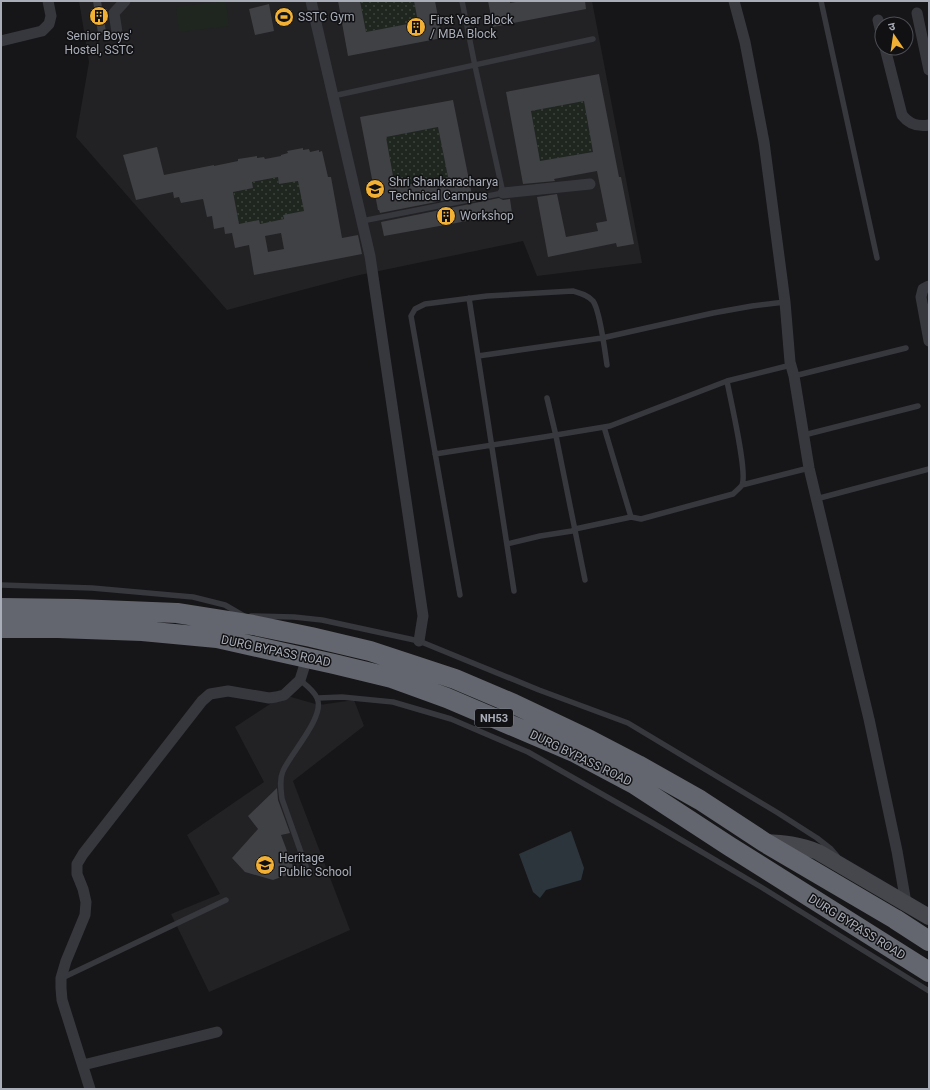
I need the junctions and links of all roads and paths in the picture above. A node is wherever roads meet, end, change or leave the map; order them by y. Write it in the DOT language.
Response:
graph roads {
  1 [pos="48,1"];
  2 [pos="125,1"];
  3 [pos="311,1"];
  4 [pos="462,1"];
  5 [pos="734,1"];
  6 [pos="821,1"];
  7 [pos="917,13"];
  8 [pos="117,32"];
  9 [pos="593,39"];
  10 [pos="1,41"];
  11 [pos="887,56"];
  12 [pos="475,66"];
  13 [pos="929,70"];
  14 [pos="332,96"];
  15 [pos="929,125"];
  16 [pos="590,184"];
  17 [pos="503,192"];
  18 [pos="362,221"];
  19 [pos="877,258"];
  20 [pos="929,286"];
  21 [pos="469,298"];
  22 [pos="785,302"];
  23 [pos="602,338"];
  24 [pos="929,341"];
  25 [pos="906,348"];
  26 [pos="478,356"];
  27 [pos="607,365"];
  28 [pos="791,365"];
  29 [pos="794,376"];
  30 [pos="727,381"];
  31 [pos="548,398"];
  32 [pos="918,406"];
  33 [pos="604,427"];
  34 [pos="804,435"];
  35 [pos="556,436"];
  36 [pos="491,446"];
  37 [pos="435,454"];
  38 [pos="809,468"];
  39 [pos="929,469"];
  40 [pos="742,485"];
  41 [pos="816,499"];
  42 [pos="631,517"];
  43 [pos="575,529"];
  44 [pos="507,544"];
  45 [pos="585,580"];
  46 [pos="1,585"];
  47 [pos="514,590"];
  48 [pos="460,595"];
  49 [pos="1,608"];
  50 [pos="248,620"];
  51 [pos="1,628"];
  52 [pos="420,641"];
  53 [pos="307,658"];
  54 [pos="300,680"];
  55 [pos="318,698"];
  56 [pos="764,842"];
  57 [pos="845,868"];
  58 [pos="309,875"];
  59 [pos="226,900"];
  60 [pos="906,903"];
  61 [pos="929,918"];
  62 [pos="929,941"];
  63 [pos="929,972"];
  64 [pos="61,978"];
  65 [pos="929,991"];
  66 [pos="217,1032"];
  67 [pos="83,1065"];
  68 [pos="90,1089"];
  1 -- 10 [label="street"];
  2 -- 8 [label="street"];
  3 -- 14 [label="street"];
  4 -- 12 [label="lane"];
  5 -- 22 [label="street"];
  6 -- 19 [label="lane"];
  7 -- 13 [label="street"];
  9 -- 12 [label="lane"];
  11 -- 15 [label="street"];
  12 -- 14 [label="lane"];
  12 -- 17 [label="lane"];
  14 -- 18 [label="street"];
  16 -- 17 [label="street"];
  17 -- 18 [label="lane"];
  18 -- 52 [label="street"];
  20 -- 24 [label="street"];
  21 -- 23 [label="lane"];
  21 -- 26 [label="lane"];
  21 -- 37 [label="lane"];
  22 -- 23 [label="lane"];
  22 -- 28 [label="street"];
  23 -- 26 [label="lane"];
  23 -- 27 [label="lane"];
  25 -- 29 [label="lane"];
  26 -- 36 [label="lane"];
  28 -- 29 [label="street"];
  28 -- 30 [label="lane"];
  29 -- 34 [label="street"];
  30 -- 33 [label="lane"];
  30 -- 40 [label="lane"];
  31 -- 35 [label="lane"];
  32 -- 34 [label="lane"];
  33 -- 35 [label="lane"];
  33 -- 42 [label="lane"];
  34 -- 38 [label="street"];
  35 -- 36 [label="lane"];
  35 -- 43 [label="lane"];
  36 -- 37 [label="lane"];
  36 -- 44 [label="lane"];
  37 -- 48 [label="lane"];
  38 -- 40 [label="lane"];
  38 -- 41 [label="street"];
  39 -- 41 [label="lane"];
  40 -- 42 [label="lane"];
  41 -- 60 [label="street"];
  42 -- 43 [label="lane"];
  43 -- 44 [label="lane"];
  43 -- 45 [label="lane"];
  44 -- 47 [label="lane"];
  46 -- 50 [label="lane"];
  49 -- 50 [label="highway, DURG BYPASS ROAD / NH53"];
  50 -- 52 [label="lane"];
  50 -- 56 [label="highway, DURG BYPASS ROAD / NH53"];
  51 -- 53 [label="highway, DURG BYPASS ROAD / NH53"];
  52 -- 57 [label="lane"];
  53 -- 54 [label="street"];
  53 -- 63 [label="highway, DURG BYPASS ROAD / NH53"];
  54 -- 55 [label="lane"];
  54 -- 64 [label="street"];
  55 -- 58 [label="lane"];
  55 -- 65 [label="lane"];
  56 -- 57 [label="street"];
  56 -- 62 [label="highway, DURG BYPASS ROAD / NH53"];
  57 -- 60 [label="street"];
  59 -- 64 [label="lane"];
  60 -- 61 [label="street"];
  64 -- 67 [label="street"];
  66 -- 67 [label="street"];
  67 -- 68 [label="street"];
}
